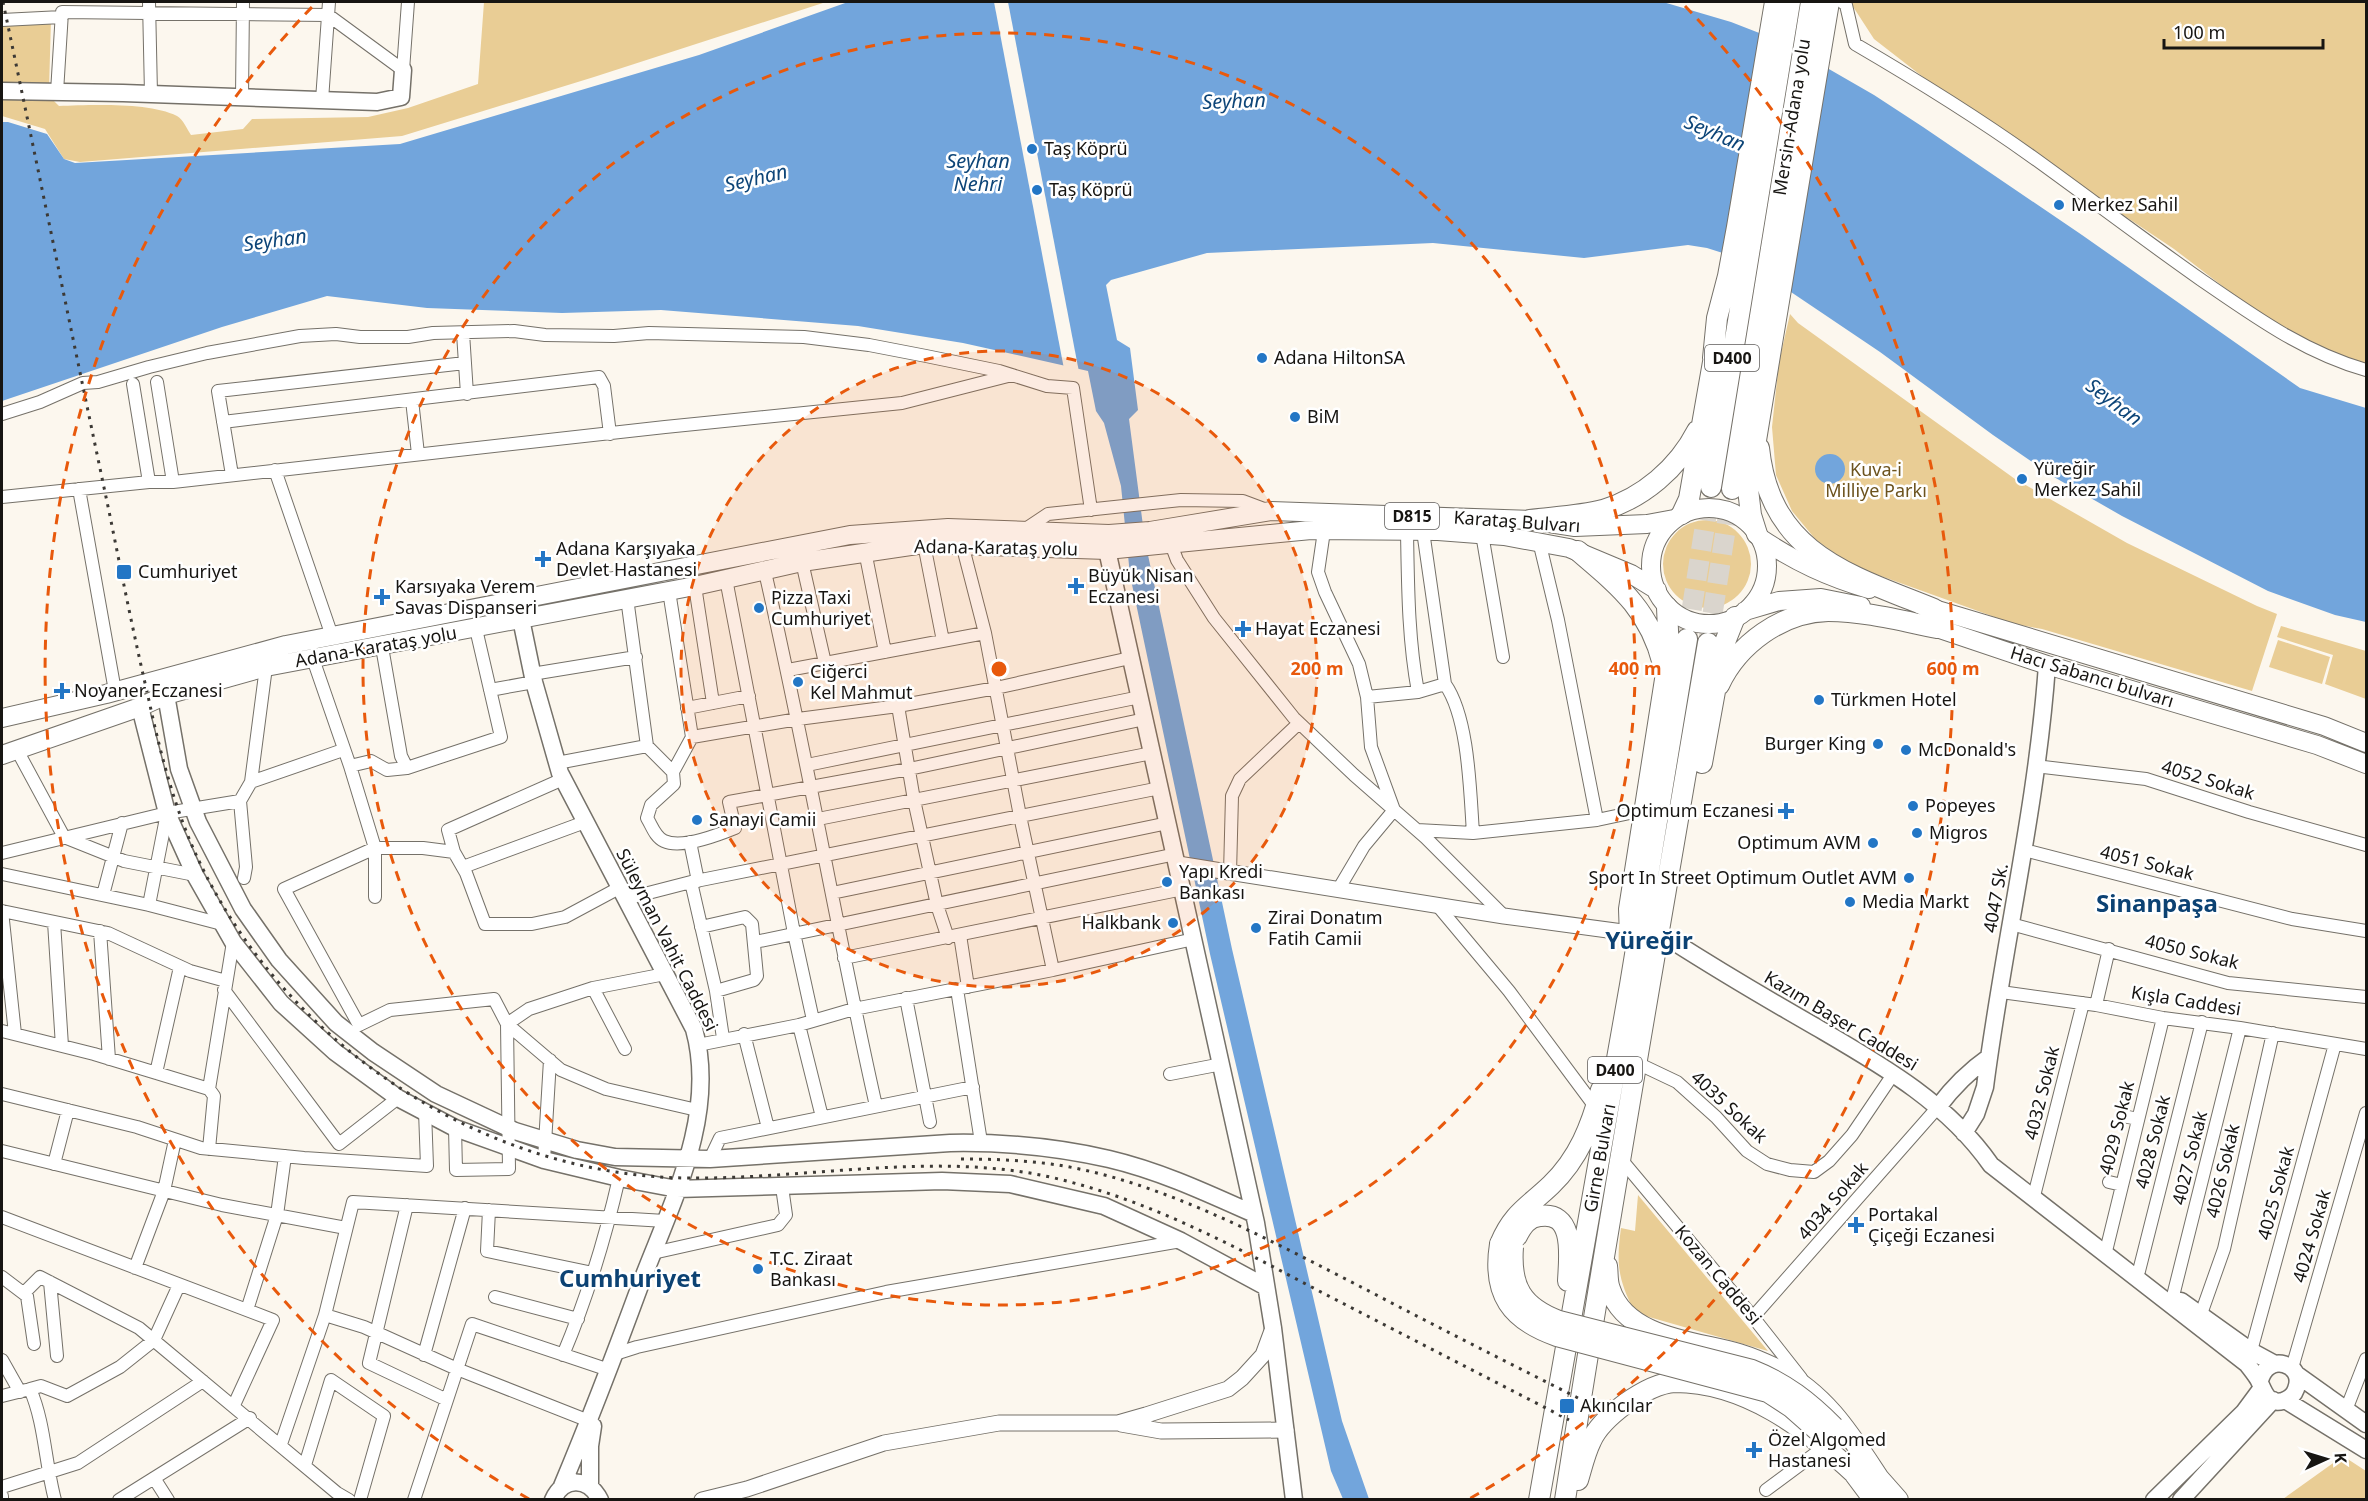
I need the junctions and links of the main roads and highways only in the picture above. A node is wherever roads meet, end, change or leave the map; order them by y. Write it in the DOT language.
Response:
graph roads {
  1 [pos="1785,2"];
  2 [pos="1824,5"];
  3 [pos="403,70"];
  4 [pos="2,91"];
  5 [pos="1763,231"];
  6 [pos="1762,404"];
  7 [pos="1705,416"];
  8 [pos="1711,487"];
  9 [pos="1732,489"];
  10 [pos="1678,517"];
  11 [pos="1530,520"];
  12 [pos="1758,536"];
  13 [pos="1158,540"];
  14 [pos="1111,544"];
  15 [pos="1578,551"];
  16 [pos="1662,598"];
  17 [pos="1740,614"];
  18 [pos="1936,618"];
  19 [pos="521,620"];
  20 [pos="1688,639"];
  21 [pos="1708,643"];
  22 [pos="2047,665"];
  23 [pos="1665,674"];
  24 [pos="166,695"];
  25 [pos="1713,699"];
  26 [pos="140,707"];
  27 [pos="2,718"];
  28 [pos="2367,742"];
  29 [pos="9,753"];
  30 [pos="2367,764"];
  31 [pos="1671,940"];
  32 [pos="1629,990"];
  33 [pos="1645,1023"];
  34 [pos="1989,1057"];
  35 [pos="1938,1107"];
  36 [pos="1964,1133"];
  37 [pos="1980,1149"];
  38 [pos="687,1159"];
  39 [pos="677,1189"];
  40 [pos="1254,1214"];
  41 [pos="1506,1246"];
  42 [pos="1604,1246"];
  43 [pos="1266,1287"];
  44 [pos="2275,1364"];
  45 [pos="2294,1371"];
  46 [pos="606,1377"];
  47 [pos="1560,1391"];
  48 [pos="2270,1393"];
  49 [pos="2367,1424"];
  50 [pos="1828,1437"];
  51 [pos="2367,1450"];
  52 [pos="557,1493"];
  53 [pos="595,1493"];
  54 [pos="1870,1493"];
  55 [pos="1294,1500"];
  56 [pos="1539,1500"];
  57 [pos="1565,1500"];
  58 [pos="1571,1500"];
  59 [pos="1898,1500"];
  60 [pos="2154,1500"];
  61 [pos="2181,1500"];
  1 -- 5 [label="highway, Mersin-Adana yolu / D400"];
  2 -- 5 [label="highway, Mersin-Adana yolu / D400"];
  3 -- 4 [label="main road"];
  5 -- 6 [label="highway"];
  5 -- 7 [label="highway"];
  5 -- 8 [label="highway, D400"];
  5 -- 9 [label="highway, D400"];
  6 -- 12 [label="highway"];
  6 -- 18 [label="highway"];
  7 -- 10 [label="highway"];
  7 -- 11 [label="highway"];
  10 -- 11 [label="main road, Karataş Bulvarı / D815"];
  10 -- 12 [label="main road"];
  10 -- 16 [label="main road"];
  11 -- 13 [label="main road, Karataş Bulvarı / D815"];
  12 -- 17 [label="main road"];
  12 -- 18 [label="main road, Hacı Sabancı bulvarı"];
  13 -- 14 [label="main road, Karataş Bulvarı / D815"];
  13 -- 15 [label="main road, Karataş Bulvarı / D815"];
  14 -- 19 [label="main road, Adana-Karataş yolu / D815"];
  14 -- 27 [label="main road, Adana-Karataş yolu / D815"];
  14 -- 40 [label="main road"];
  15 -- 16 [label="main road, Karataş Bulvarı / D815"];
  15 -- 23 [label="highway"];
  16 -- 17 [label="main road"];
  16 -- 23 [label="highway"];
  17 -- 18 [label="main road, Hacı Sabancı bulvarı"];
  17 -- 25 [label="highway"];
  18 -- 22 [label="main road, Hacı Sabancı bulvarı"];
  18 -- 25 [label="highway"];
  18 -- 28 [label="main road, Hacı Sabancı bulvarı"];
  19 -- 24 [label="main road, Adana-Karataş yolu / D815"];
  19 -- 38 [label="main road, Süleyman Vahit Caddesi"];
  20 -- 32 [label="highway, Girne Bulvarı / D400"];
  21 -- 33 [label="highway, Girne Bulvarı / D400"];
  22 -- 30 [label="main road, Hacı Sabancı bulvarı"];
  22 -- 34 [label="main road, 4047 Sk."];
  23 -- 32 [label="highway"];
  24 -- 26 [label="main road, Adana-Karataş yolu / D815"];
  24 -- 38 [label="main road"];
  25 -- 31 [label="highway"];
  26 -- 29 [label="main road, Adana-Karataş yolu / D815"];
  26 -- 39 [label="main road"];
  31 -- 33 [label="highway"];
  31 -- 35 [label="main road, Kazım Başer Caddesi"];
  32 -- 41 [label="highway"];
  32 -- 47 [label="highway, Girne Bulvarı / D400"];
  33 -- 42 [label="highway, Girne Bulvarı / D400"];
  34 -- 35 [label="main road"];
  34 -- 36 [label="main road, 4047 Sk."];
  35 -- 36 [label="main road, Kazım Başer Caddesi"];
  36 -- 37 [label="main road, Kazım Başer Caddesi"];
  37 -- 44 [label="main road, Kazım Başer Caddesi"];
  37 -- 48 [label="main road, Kazım Başer Caddesi"];
  38 -- 39 [label="main road, Süleyman Vahit Caddesi"];
  38 -- 40 [label="main road"];
  39 -- 43 [label="main road"];
  39 -- 46 [label="main road, Süleyman Vahit Caddesi"];
  40 -- 43 [label="main road"];
  41 -- 47 [label="highway"];
  41 -- 50 [label="highway, bridge"];
  42 -- 54 [label="highway"];
  42 -- 57 [label="highway, Girne Bulvarı / D400"];
  43 -- 55 [label="main road"];
  44 -- 45 [label="main road, Kazım Başer Caddesi"];
  44 -- 48 [label="main road"];
  45 -- 48 [label="main road"];
  45 -- 49 [label="main road, Kazım Başer Caddesi"];
  46 -- 52 [label="main road"];
  46 -- 53 [label="main road"];
  47 -- 56 [label="highway, Girne Bulvarı / D400"];
  48 -- 51 [label="main road, Kazım Başer Caddesi"];
  48 -- 60 [label="main road"];
  48 -- 61 [label="main road"];
  50 -- 54 [label="highway"];
  50 -- 54 [label="highway"];
  50 -- 58 [label="highway"];
  52 -- 53 [label="main road"];
  54 -- 59 [label="highway"];
}
